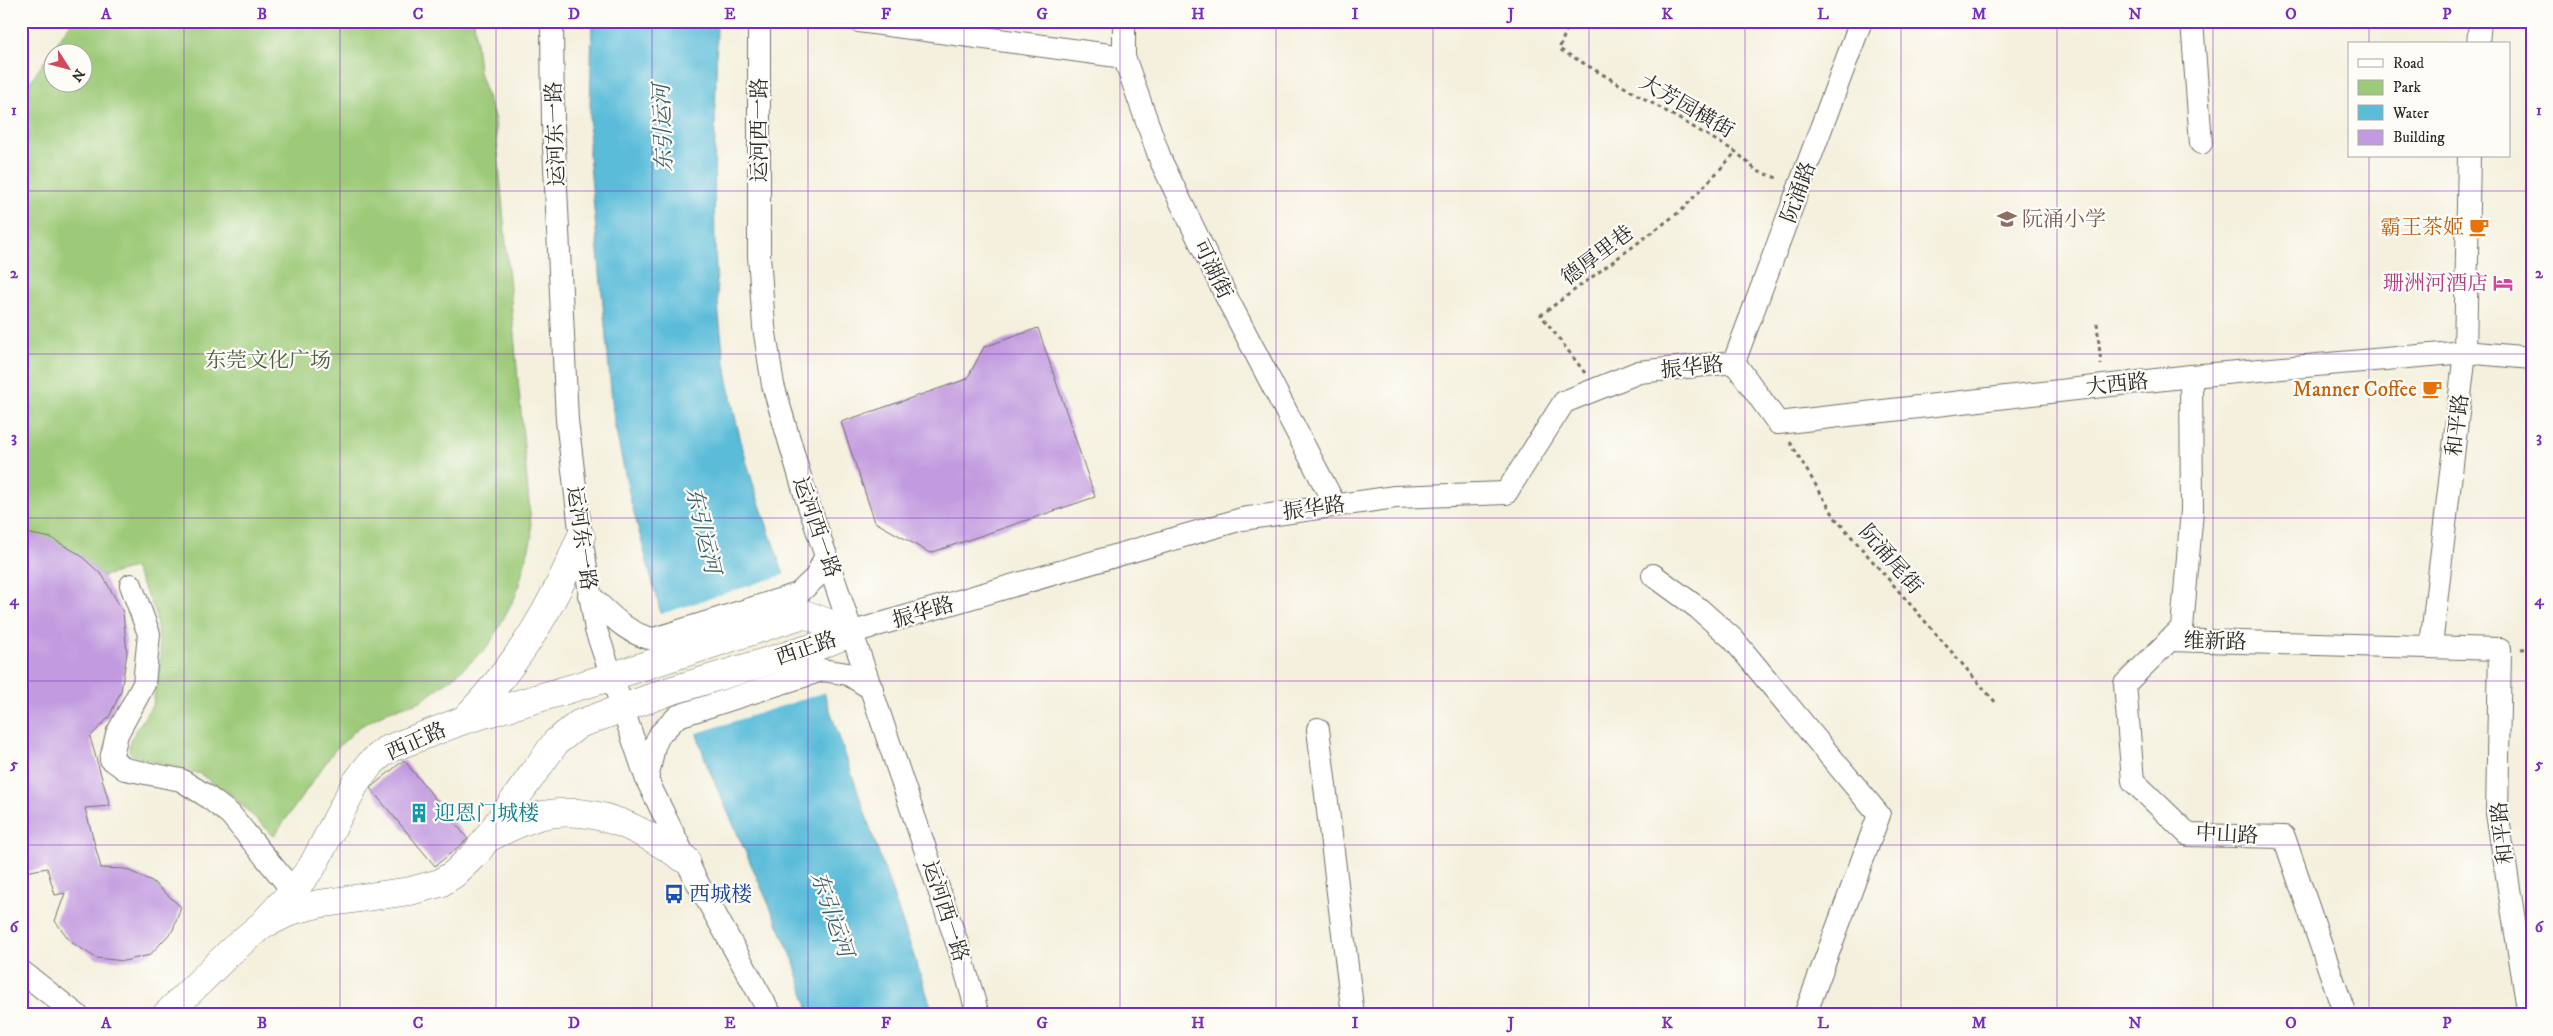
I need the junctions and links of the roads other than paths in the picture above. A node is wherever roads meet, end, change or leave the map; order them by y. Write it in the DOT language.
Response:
graph roads {
  1 [pos="552,21"];
  2 [pos="759,21"];
  3 [pos="859,21"];
  4 [pos="1124,21"];
  5 [pos="1861,21"];
  6 [pos="2192,21"];
  7 [pos="2480,21"];
  8 [pos="2478,42"];
  9 [pos="1124,57"];
  10 [pos="2201,143"];
  11 [pos="2469,158"];
  12 [pos="2466,352"];
  13 [pos="2532,358"];
  14 [pos="1734,362"];
  15 [pos="2191,376"];
  16 [pos="1335,505"];
  17 [pos="581,537"];
  18 [pos="826,554"];
  19 [pos="1653,575"];
  20 [pos="131,585"];
  21 [pos="590,594"];
  22 [pos="801,604"];
  23 [pos="853,632"];
  24 [pos="2170,640"];
  25 [pos="2431,646"];
  26 [pos="657,649"];
  27 [pos="2500,649"];
  28 [pos="818,658"];
  29 [pos="610,677"];
  30 [pos="872,689"];
  31 [pos="674,703"];
  32 [pos="621,709"];
  33 [pos="464,720"];
  34 [pos="1318,729"];
  35 [pos="647,780"];
  36 [pos="490,837"];
  37 [pos="686,860"];
  38 [pos="293,891"];
  39 [pos="264,924"];
  40 [pos="21,971"];
  41 [pos="77,1015"];
  42 [pos="166,1015"];
  43 [pos="771,1015"];
  44 [pos="978,1015"];
  45 [pos="1353,1015"];
  46 [pos="1805,1015"];
  47 [pos="2345,1015"];
  48 [pos="2529,1015"];
  1 -- 17 [label="street, 运河东一路"];
  2 -- 18 [label="street, 运河西一路"];
  3 -- 9 [label="street"];
  4 -- 9 [label="street, 可湖街"];
  5 -- 14 [label="street, 阮涌路"];
  6 -- 10 [label="street"];
  7 -- 8 [label="street"];
  9 -- 16 [label="street, 可湖街"];
  11 -- 12 [label="street, 和平路"];
  12 -- 13 [label="street, 大西路"];
  12 -- 15 [label="street, 大西路"];
  12 -- 25 [label="street, 和平路"];
  14 -- 15 [label="street, 大西路"];
  14 -- 16 [label="street, 振华路"];
  15 -- 24 [label="street, 维新路"];
  16 -- 23 [label="street, 振华路"];
  17 -- 21 [label="street, 运河东一路"];
  17 -- 33 [label="main road"];
  18 -- 22 [label="street"];
  18 -- 23 [label="street, 运河西一路"];
  19 -- 46 [label="street"];
  20 -- 38 [label="street"];
  21 -- 26 [label="street"];
  21 -- 29 [label="street, 运河东一路"];
  22 -- 23 [label="main road, 西正路"];
  22 -- 26 [label="main road, 西正路"];
  23 -- 28 [label="main road, 西正路"];
  23 -- 30 [label="street, 运河西一路"];
  24 -- 25 [label="street, 维新路"];
  24 -- 47 [label="street, 中山路"];
  25 -- 27 [label="street, 维新路"];
  26 -- 29 [label="main road, 西正路"];
  27 -- 48 [label="street, 和平路"];
  28 -- 30 [label="street"];
  28 -- 31 [label="main road, 西正路"];
  29 -- 32 [label="street, 运河东一路"];
  29 -- 33 [label="main road, 西正路"];
  30 -- 44 [label="street, 运河西一路"];
  31 -- 32 [label="main road, 西正路"];
  31 -- 35 [label="street"];
  32 -- 35 [label="street, 运河东一路"];
  32 -- 36 [label="main road, 西正路"];
  33 -- 38 [label="main road, 西正路"];
  34 -- 45 [label="street"];
  35 -- 37 [label="street, 运河东一路"];
  36 -- 37 [label="main road"];
  36 -- 39 [label="main road, 西正路"];
  37 -- 43 [label="street, 运河东一路"];
  38 -- 39 [label="main road, 西正路"];
  39 -- 42 [label="main road, 西正路"];
  40 -- 41 [label="street"];
}
